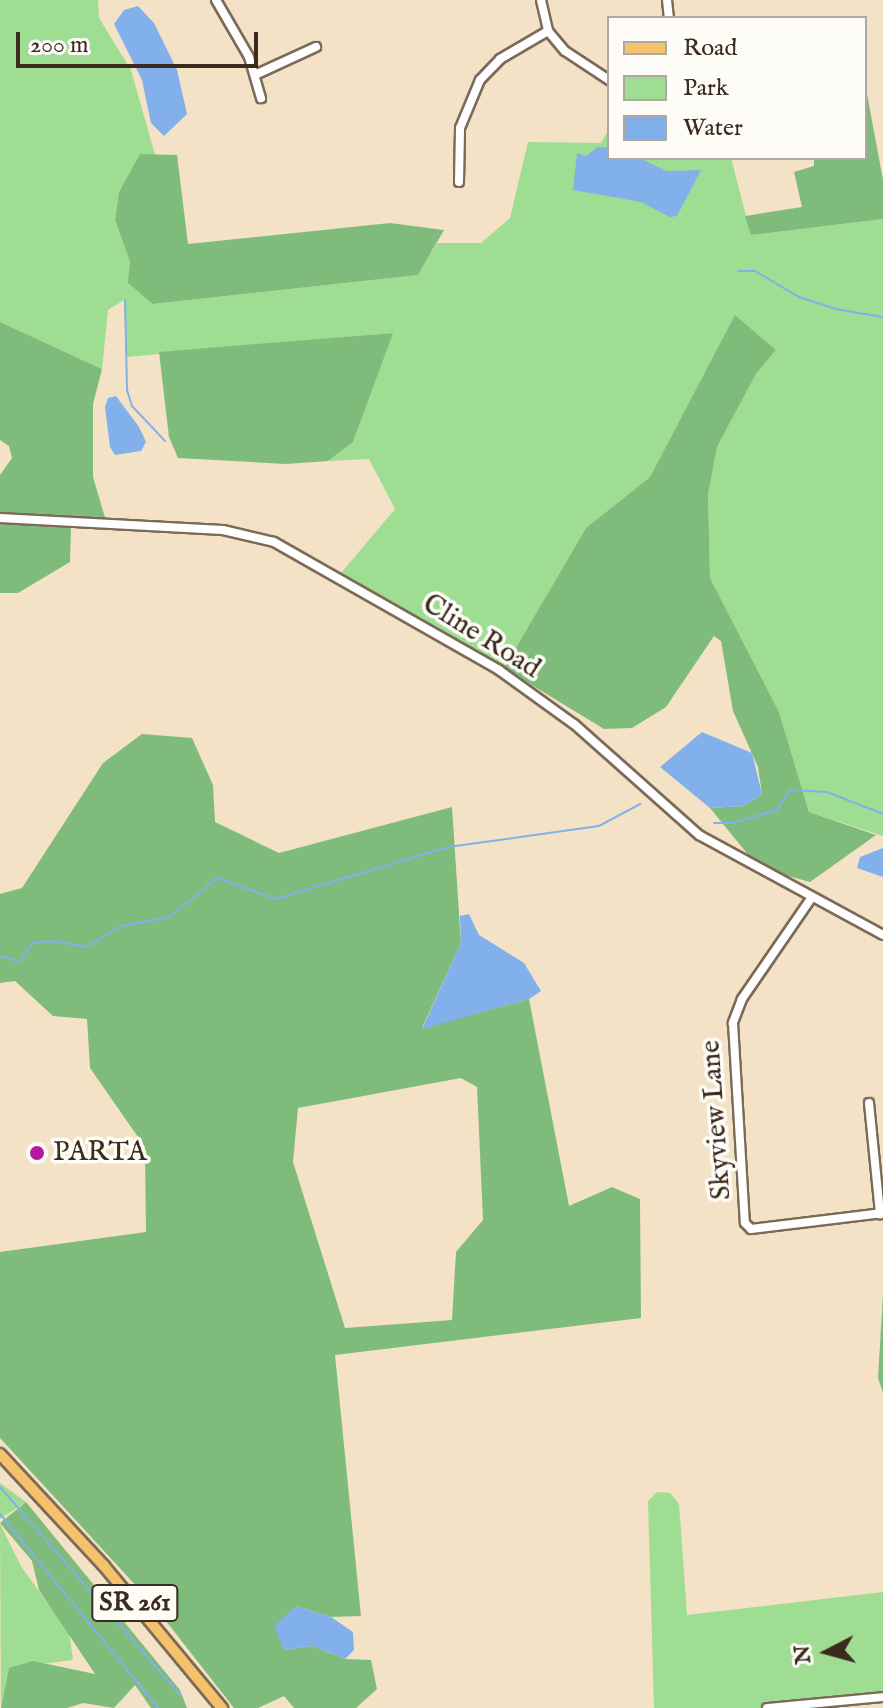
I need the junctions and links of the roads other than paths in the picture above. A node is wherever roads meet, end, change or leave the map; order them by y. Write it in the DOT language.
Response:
graph roads {
  1 [pos="216,0"];
  2 [pos="541,0"];
  3 [pos="548,31"];
  4 [pos="316,47"];
  5 [pos="257,74"];
  6 [pos="607,79"];
  7 [pos="261,98"];
  8 [pos="459,182"];
  9 [pos="0,518"];
  10 [pos="812,897"];
  11 [pos="883,935"];
  12 [pos="869,1103"];
  13 [pos="881,1214"];
  14 [pos="0,1454"];
  15 [pos="883,1697"];
  16 [pos="222,1708"];
  17 [pos="767,1708"];
  1 -- 5 [label="street"];
  2 -- 3 [label="street"];
  3 -- 6 [label="street"];
  3 -- 8 [label="street"];
  4 -- 5 [label="street"];
  5 -- 7 [label="street"];
  9 -- 10 [label="street, Cline Road"];
  10 -- 11 [label="street, Cline Road"];
  10 -- 13 [label="street, Skyview Lane"];
  12 -- 13 [label="street"];
  14 -- 16 [label="main road, SR 261"];
  15 -- 17 [label="street"];
}
